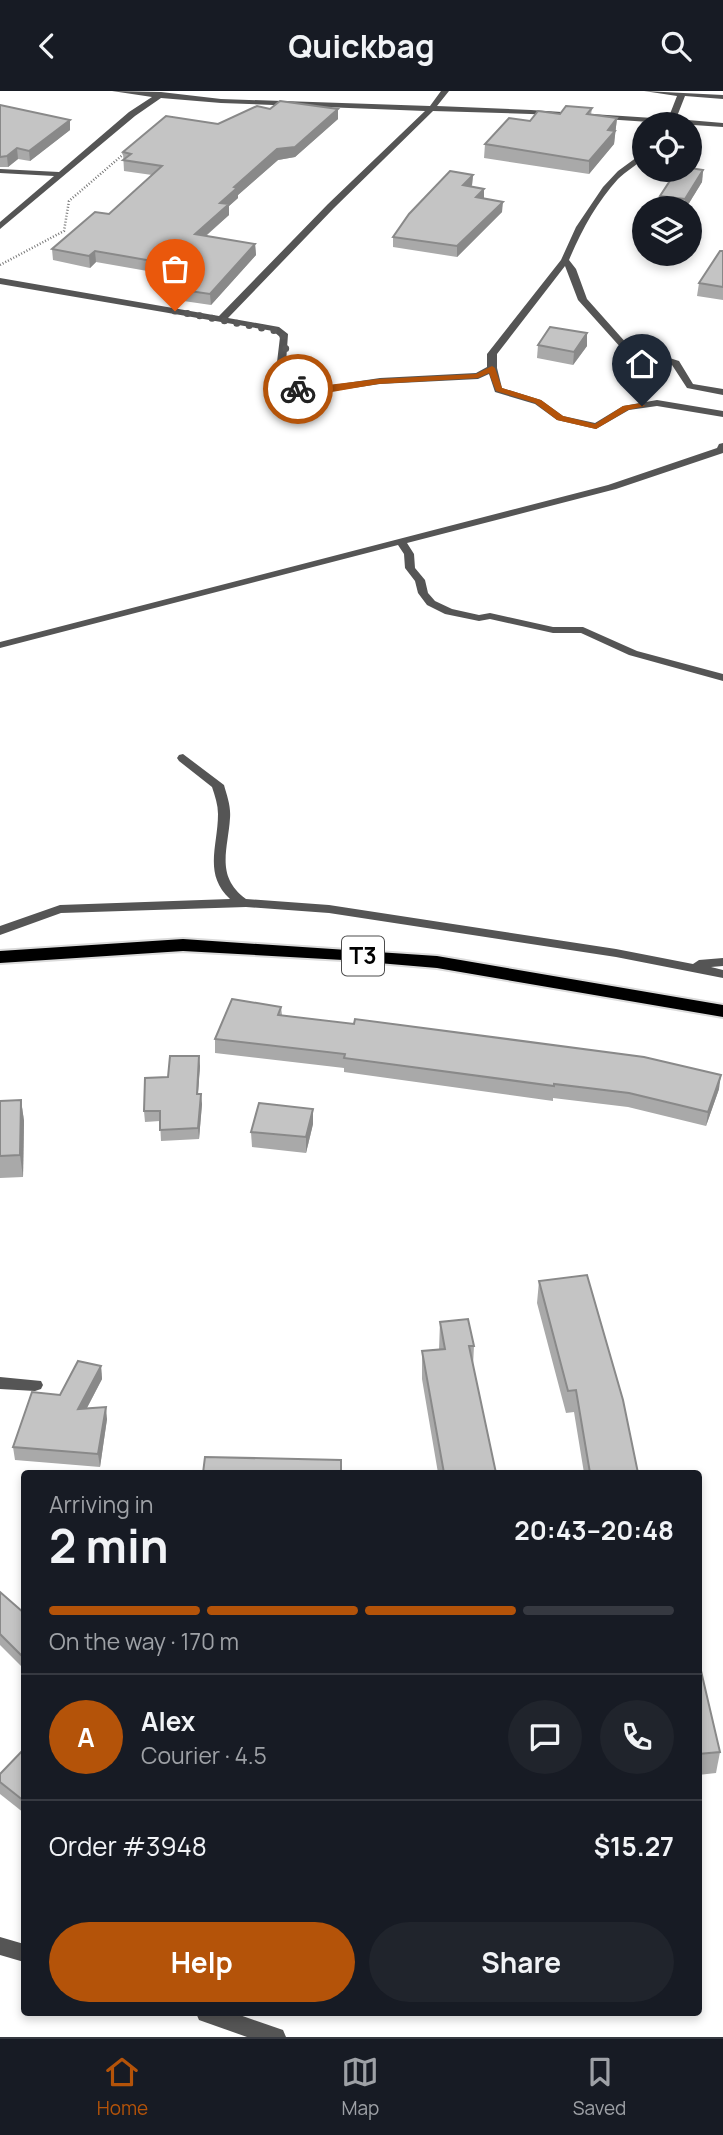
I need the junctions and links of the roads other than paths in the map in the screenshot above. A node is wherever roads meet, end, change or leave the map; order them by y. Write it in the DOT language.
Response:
graph roads {
  1 [pos="116,91"];
  2 [pos="445,91"];
  3 [pos="648,91"];
  4 [pos="162,94"];
  5 [pos="682,94"];
  6 [pos="723,97"];
  7 [pos="433,107"];
  8 [pos="675,112"];
  9 [pos="632,120"];
  10 [pos="702,124"];
  11 [pos="723,125"];
  12 [pos="632,164"];
  13 [pos="0,171"];
  14 [pos="59,174"];
  15 [pos="0,226"];
  16 [pos="565,260"];
  17 [pos="0,281"];
  18 [pos="222,319"];
  19 [pos="492,368"];
  20 [pos="723,392"];
  21 [pos="723,414"];
  22 [pos="723,446"];
  23 [pos="402,543"];
  24 [pos="0,645"];
  25 [pos="723,678"];
  26 [pos="183,758"];
  27 [pos="243,903"];
  28 [pos="0,931"];
  29 [pos="0,957"];
  30 [pos="723,962"];
  31 [pos="684,965"];
  32 [pos="723,974"];
  33 [pos="723,1011"];
  34 [pos="0,1383"];
  35 [pos="35,1385"];
  36 [pos="0,1946"];
  37 [pos="21,1952"];
  38 [pos="212,2016"];
  39 [pos="240,2031"];
  40 [pos="276,2037"];
  1 -- 4 [label="street"];
  2 -- 7 [label="street"];
  3 -- 5 [label="street"];
  4 -- 7 [label="street"];
  4 -- 14 [label="street"];
  5 -- 6 [label="street"];
  5 -- 8 [label="street"];
  7 -- 9 [label="street"];
  7 -- 18 [label="street"];
  10 -- 11 [label="street"];
  12 -- 16 [label="street"];
  13 -- 14 [label="street"];
  14 -- 15 [label="street"];
  16 -- 19 [label="street"];
  16 -- 20 [label="street"];
  17 -- 18 [label="street"];
  18 -- 19 [label="street"];
  19 -- 21 [label="street"];
  22 -- 23 [label="street"];
  23 -- 24 [label="street"];
  23 -- 25 [label="street"];
  26 -- 27 [label="street"];
  27 -- 28 [label="street"];
  27 -- 31 [label="street"];
  29 -- 33 [label="highway, T3"];
  30 -- 31 [label="street"];
  31 -- 32 [label="street"];
  34 -- 35 [label="street"];
  36 -- 37 [label="street"];
  38 -- 39 [label="street"];
  39 -- 40 [label="street"];
}
